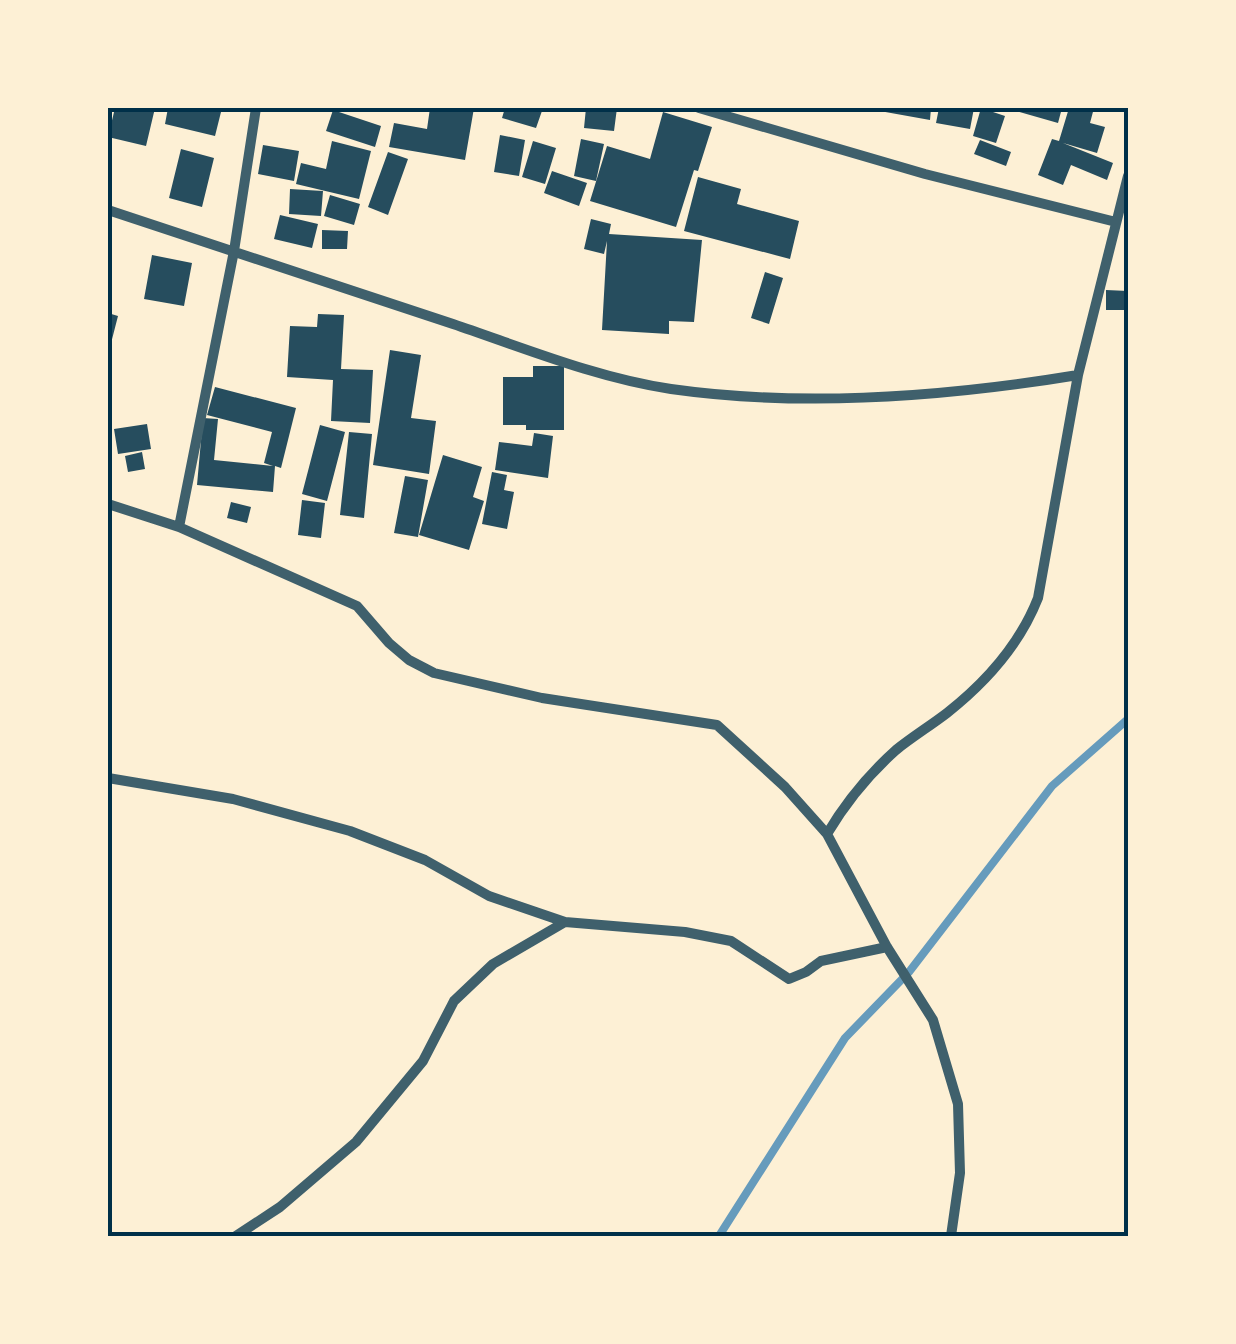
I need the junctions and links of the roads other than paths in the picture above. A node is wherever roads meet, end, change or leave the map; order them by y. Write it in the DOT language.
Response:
graph roads {
  1 [pos="256,108"];
  2 [pos="699,108"];
  3 [pos="1128,176"];
  4 [pos="108,210"];
  5 [pos="1116,222"];
  6 [pos="234,251"];
  7 [pos="1078,376"];
  8 [pos="108,504"];
  9 [pos="178,527"];
  10 [pos="108,778"];
  11 [pos="827,834"];
  12 [pos="565,922"];
  13 [pos="886,947"];
  14 [pos="236,1236"];
  15 [pos="950,1236"];
  1 -- 6 [label="street"];
  2 -- 5 [label="street"];
  3 -- 5 [label="street"];
  4 -- 6 [label="street"];
  5 -- 7 [label="street"];
  6 -- 7 [label="street"];
  6 -- 9 [label="street"];
  7 -- 11 [label="street"];
  8 -- 9 [label="street"];
  9 -- 11 [label="street"];
  10 -- 12 [label="street"];
  11 -- 13 [label="street"];
  12 -- 13 [label="street"];
  12 -- 14 [label="street"];
  13 -- 15 [label="street"];
}
